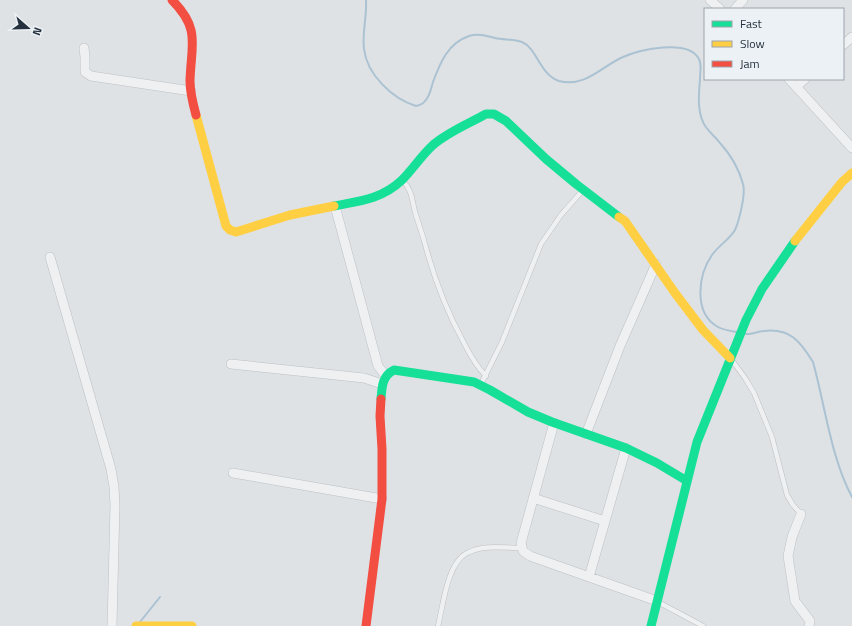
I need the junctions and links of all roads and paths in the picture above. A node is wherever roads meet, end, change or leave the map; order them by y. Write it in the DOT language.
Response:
graph roads {
  1 [pos="172,0"];
  2 [pos="710,0"];
  3 [pos="743,0"];
  4 [pos="719,8"];
  5 [pos="735,8"];
  6 [pos="852,37"];
  7 [pos="844,44"];
  8 [pos="84,48"];
  9 [pos="790,80"];
  10 [pos="804,80"];
  11 [pos="796,87"];
  12 [pos="191,91"];
  13 [pos="852,148"];
  14 [pos="852,173"];
  15 [pos="402,180"];
  16 [pos="584,190"];
  17 [pos="335,206"];
  18 [pos="50,256"];
  19 [pos="656,264"];
  20 [pos="730,358"];
  21 [pos="231,364"];
  22 [pos="486,376"];
  23 [pos="384,380"];
  24 [pos="481,384"];
  25 [pos="554,423"];
  26 [pos="586,434"];
  27 [pos="626,448"];
  28 [pos="234,473"];
  29 [pos="687,481"];
  30 [pos="533,498"];
  31 [pos="382,499"];
  32 [pos="800,514"];
  33 [pos="605,521"];
  34 [pos="522,548"];
  35 [pos="589,577"];
  36 [pos="657,601"];
  37 [pos="112,626"];
  38 [pos="136,626"];
  39 [pos="192,626"];
  40 [pos="366,626"];
  41 [pos="438,626"];
  42 [pos="651,626"];
  43 [pos="703,626"];
  44 [pos="809,626"];
  1 -- 12 [label="street"];
  2 -- 4 [label="street"];
  3 -- 5 [label="street"];
  6 -- 7 [label="street"];
  8 -- 12 [label="street"];
  9 -- 11 [label="street"];
  10 -- 11 [label="street"];
  11 -- 13 [label="street"];
  12 -- 17 [label="street"];
  14 -- 20 [label="street"];
  15 -- 16 [label="street"];
  15 -- 17 [label="street"];
  15 -- 22 [label="lane"];
  16 -- 19 [label="street"];
  16 -- 22 [label="lane"];
  17 -- 23 [label="street"];
  18 -- 37 [label="street"];
  19 -- 20 [label="street"];
  19 -- 26 [label="street"];
  20 -- 29 [label="street"];
  20 -- 32 [label="lane"];
  21 -- 23 [label="street"];
  22 -- 24 [label="lane"];
  23 -- 24 [label="street"];
  23 -- 31 [label="street"];
  24 -- 25 [label="street"];
  25 -- 26 [label="street"];
  25 -- 30 [label="street"];
  26 -- 27 [label="street"];
  27 -- 29 [label="street"];
  27 -- 33 [label="street"];
  28 -- 31 [label="street"];
  29 -- 36 [label="street"];
  30 -- 33 [label="street"];
  30 -- 34 [label="street"];
  31 -- 40 [label="street"];
  32 -- 44 [label="street"];
  33 -- 35 [label="street"];
  34 -- 35 [label="street"];
  34 -- 41 [label="lane"];
  35 -- 36 [label="street"];
  36 -- 42 [label="street"];
  36 -- 43 [label="lane"];
  38 -- 39 [label="street"];
}
